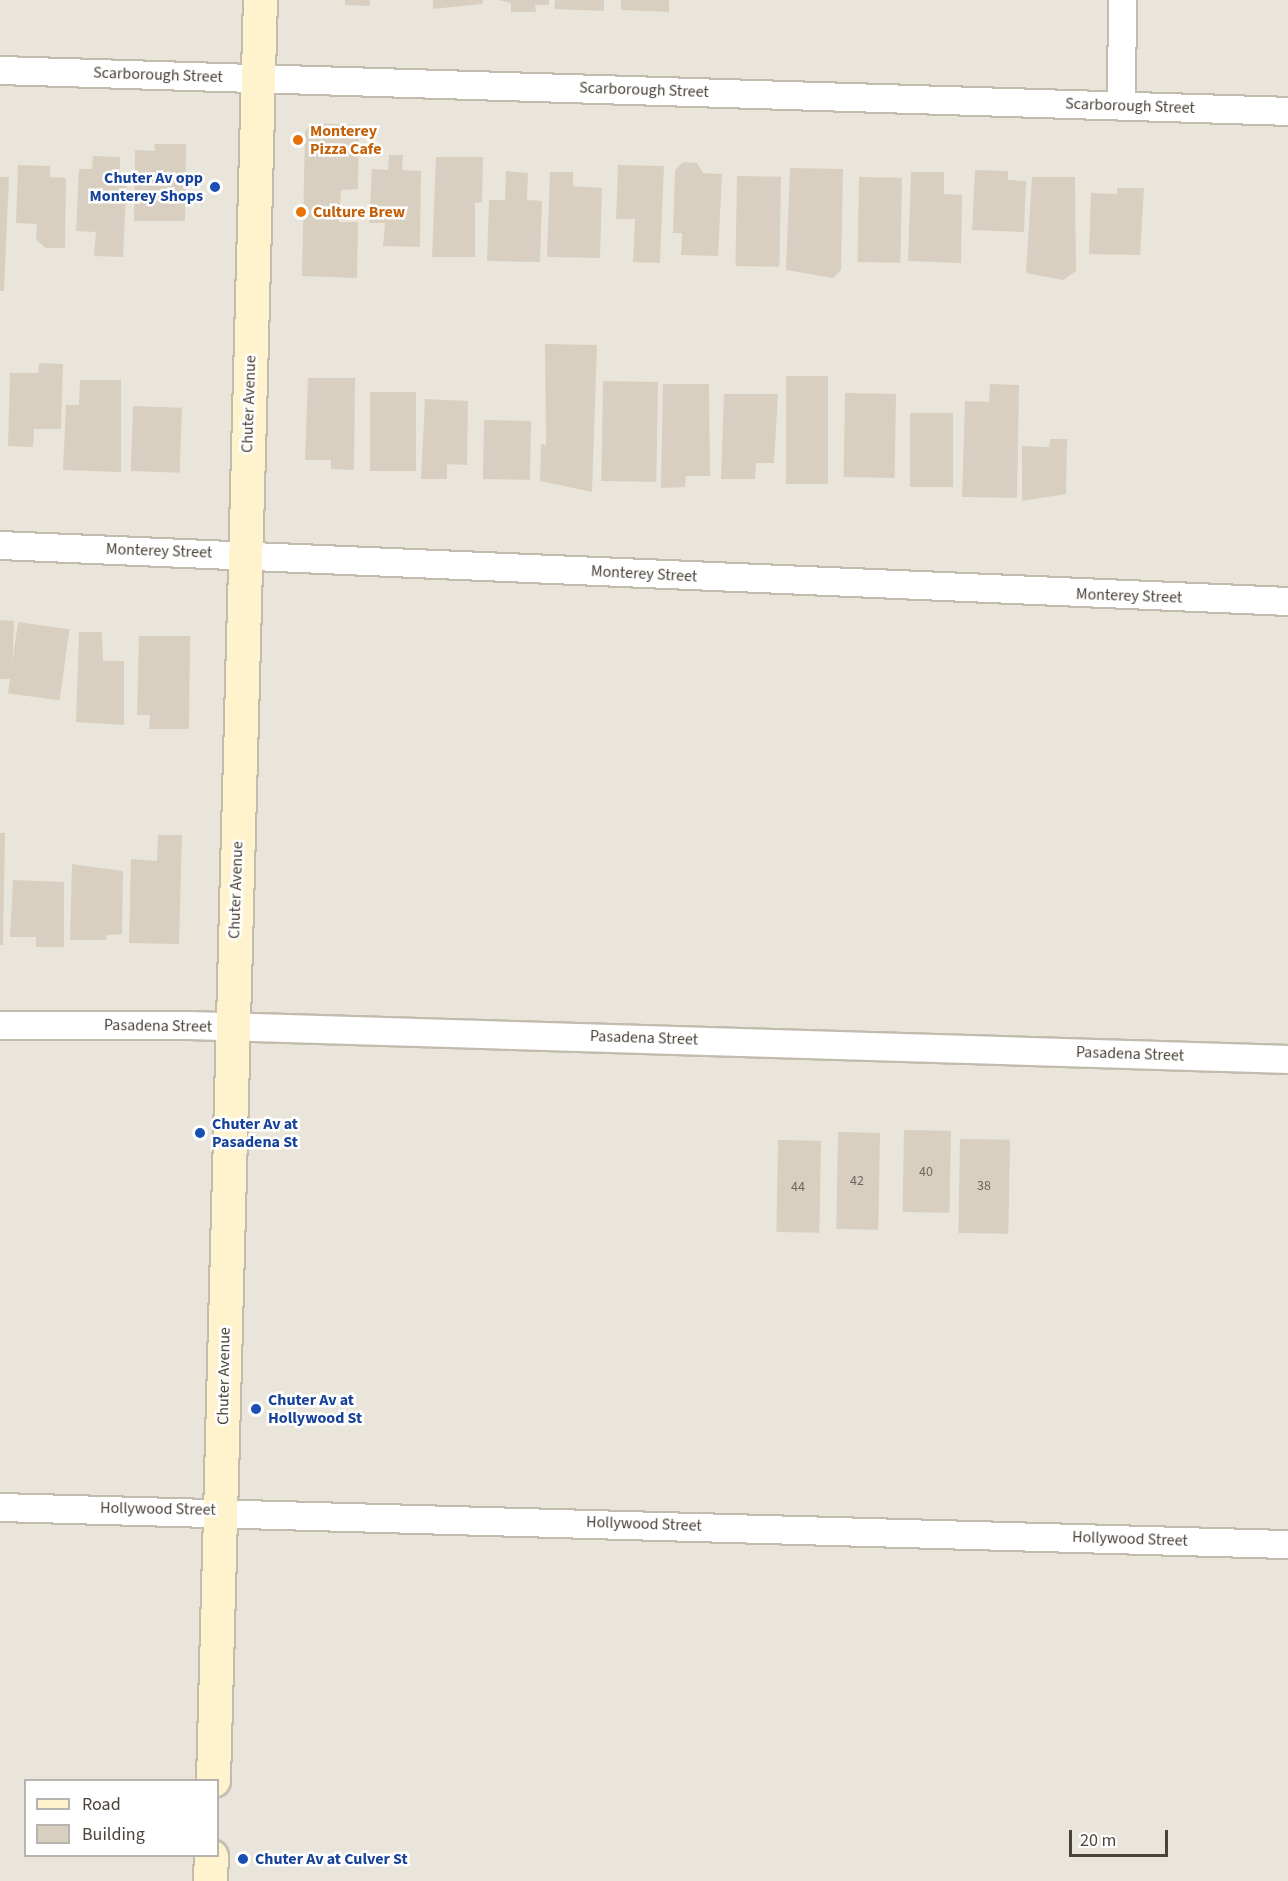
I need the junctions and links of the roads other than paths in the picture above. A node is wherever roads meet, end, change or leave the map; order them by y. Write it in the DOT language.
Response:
graph roads {
  1 [pos="260,0"];
  2 [pos="1122,0"];
  3 [pos="0,70"];
  4 [pos="258,78"];
  5 [pos="1121,105"];
  6 [pos="1288,111"];
  7 [pos="0,545"];
  8 [pos="245,554"];
  9 [pos="1288,600"];
  10 [pos="0,1025"];
  11 [pos="233,1028"];
  12 [pos="1288,1059"];
  13 [pos="0,1507"];
  14 [pos="221,1510"];
  15 [pos="1288,1544"];
  16 [pos="213,1779"];
  17 [pos="211,1857"];
  18 [pos="210,1881"];
  1 -- 4 [label="main road, Chuter Avenue"];
  2 -- 5 [label="street"];
  3 -- 4 [label="street, Scarborough Street"];
  4 -- 5 [label="street, Scarborough Street"];
  4 -- 8 [label="main road, Chuter Avenue"];
  5 -- 6 [label="street, Scarborough Street"];
  7 -- 8 [label="street, Monterey Street"];
  8 -- 9 [label="street, Monterey Street"];
  8 -- 11 [label="main road, Chuter Avenue"];
  10 -- 11 [label="street, Pasadena Street"];
  11 -- 12 [label="street, Pasadena Street"];
  11 -- 14 [label="main road, Chuter Avenue"];
  13 -- 14 [label="street, Hollywood Street"];
  14 -- 15 [label="street, Hollywood Street"];
  14 -- 16 [label="main road, Chuter Avenue"];
  17 -- 18 [label="main road"];
}
